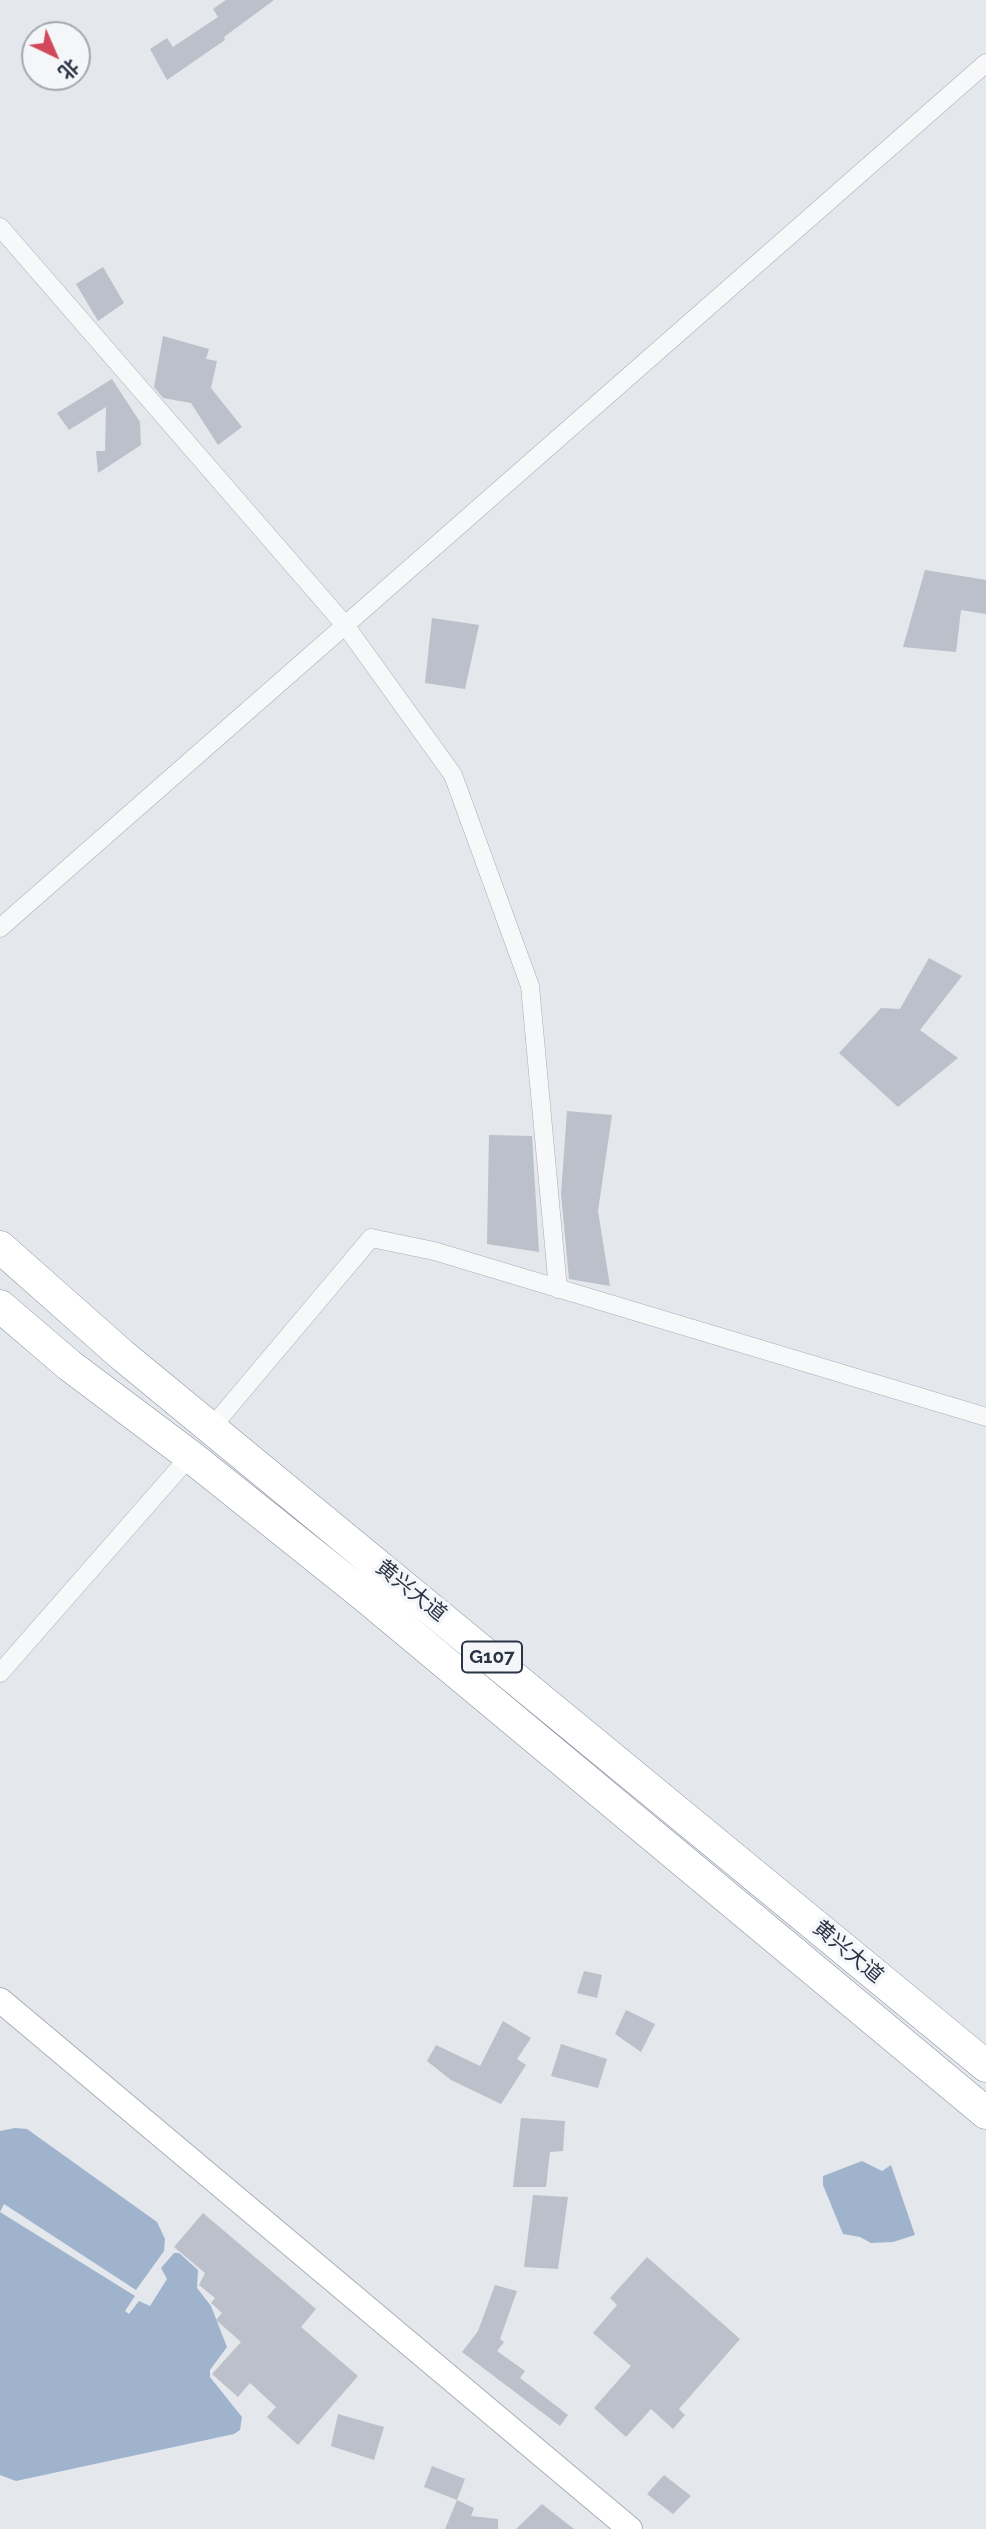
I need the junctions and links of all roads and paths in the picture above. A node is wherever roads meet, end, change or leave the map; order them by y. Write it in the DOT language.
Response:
graph roads {
  1 [pos="986,63"];
  2 [pos="0,227"];
  3 [pos="345,625"];
  4 [pos="0,928"];
  5 [pos="0,1247"];
  6 [pos="558,1289"];
  7 [pos="0,1306"];
  8 [pos="986,1417"];
  9 [pos="212,1427"];
  10 [pos="190,1456"];
  11 [pos="0,1673"];
  12 [pos="0,2000"];
  13 [pos="986,2066"];
  14 [pos="986,2113"];
  15 [pos="631,2529"];
  1 -- 3 [label="street"];
  2 -- 3 [label="street"];
  3 -- 4 [label="street"];
  3 -- 6 [label="street"];
  5 -- 9 [label="highway, 黄兴大道 / G107"];
  6 -- 8 [label="street"];
  6 -- 9 [label="street"];
  7 -- 10 [label="highway, 黄兴大道 / G107"];
  9 -- 13 [label="highway, 黄兴大道 / G107"];
  10 -- 11 [label="street"];
  10 -- 14 [label="highway, 黄兴大道 / G107"];
  12 -- 15 [label="street"];
}
